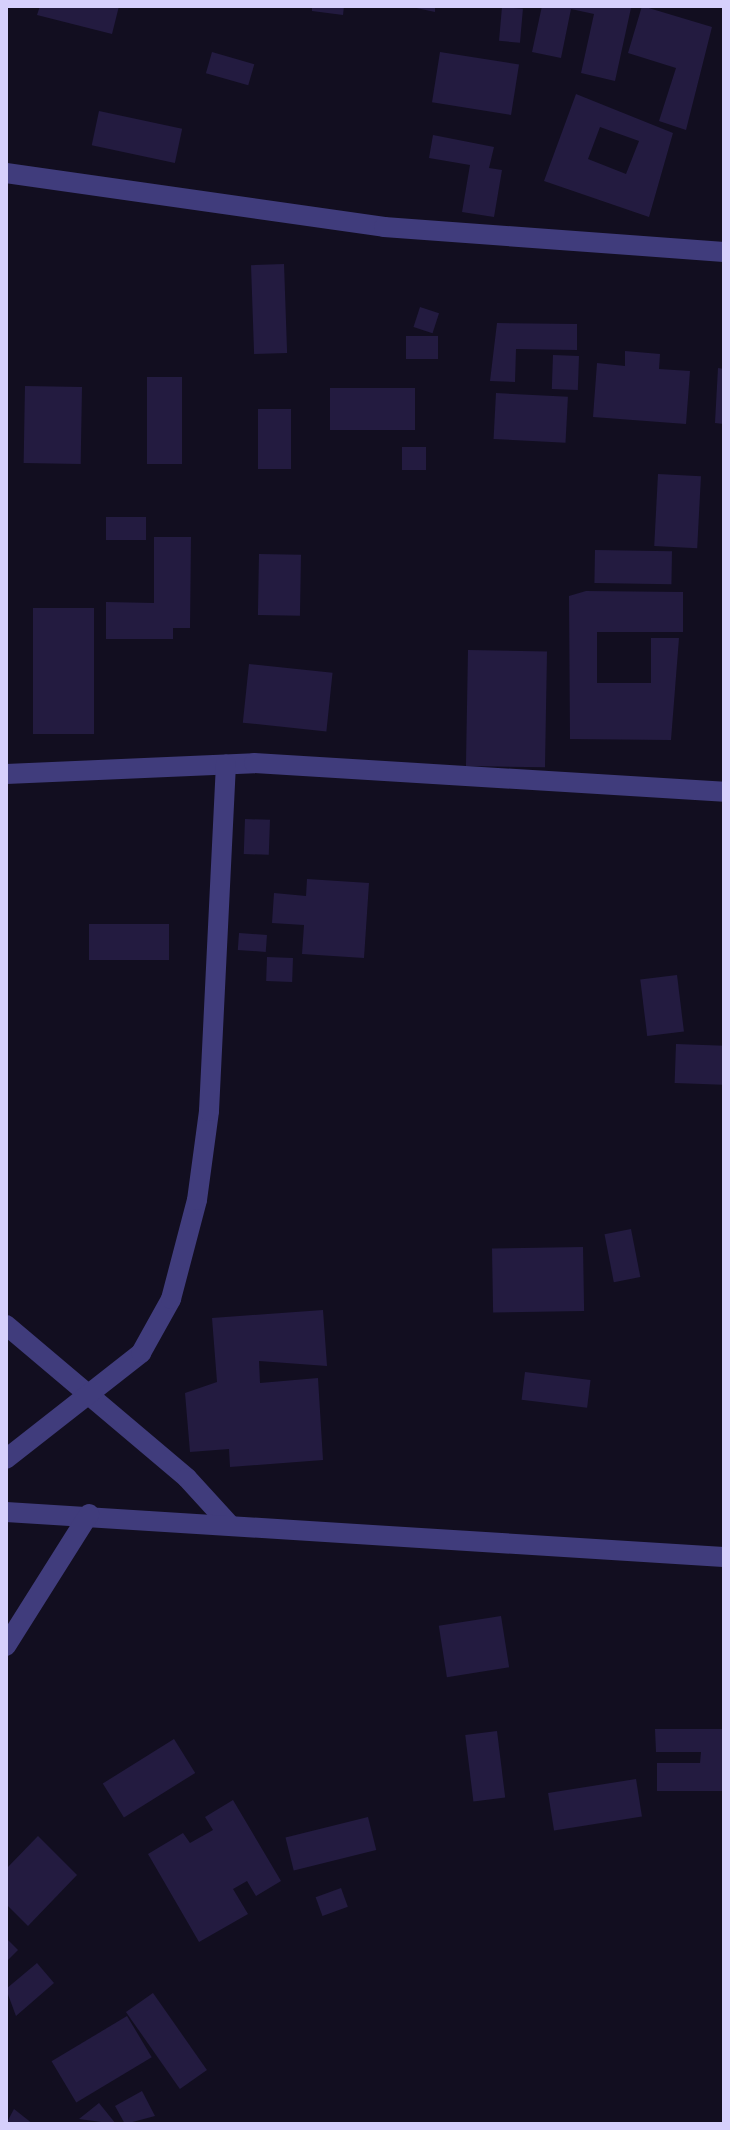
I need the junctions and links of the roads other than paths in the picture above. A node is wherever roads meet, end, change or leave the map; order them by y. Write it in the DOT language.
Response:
graph roads {
  1 [pos="6,173"];
  2 [pos="724,252"];
  3 [pos="226,764"];
  4 [pos="6,774"];
  5 [pos="724,792"];
  6 [pos="6,1325"];
  7 [pos="92,1396"];
  8 [pos="6,1459"];
  9 [pos="6,1512"];
  10 [pos="89,1514"];
  11 [pos="229,1524"];
  12 [pos="724,1557"];
  13 [pos="6,1646"];
  1 -- 2 [label="street"];
  3 -- 4 [label="street"];
  3 -- 5 [label="street"];
  3 -- 7 [label="street"];
  6 -- 7 [label="street"];
  7 -- 8 [label="street"];
  7 -- 11 [label="street"];
  9 -- 10 [label="street"];
  10 -- 11 [label="street"];
  10 -- 13 [label="street"];
  11 -- 12 [label="street"];
}
